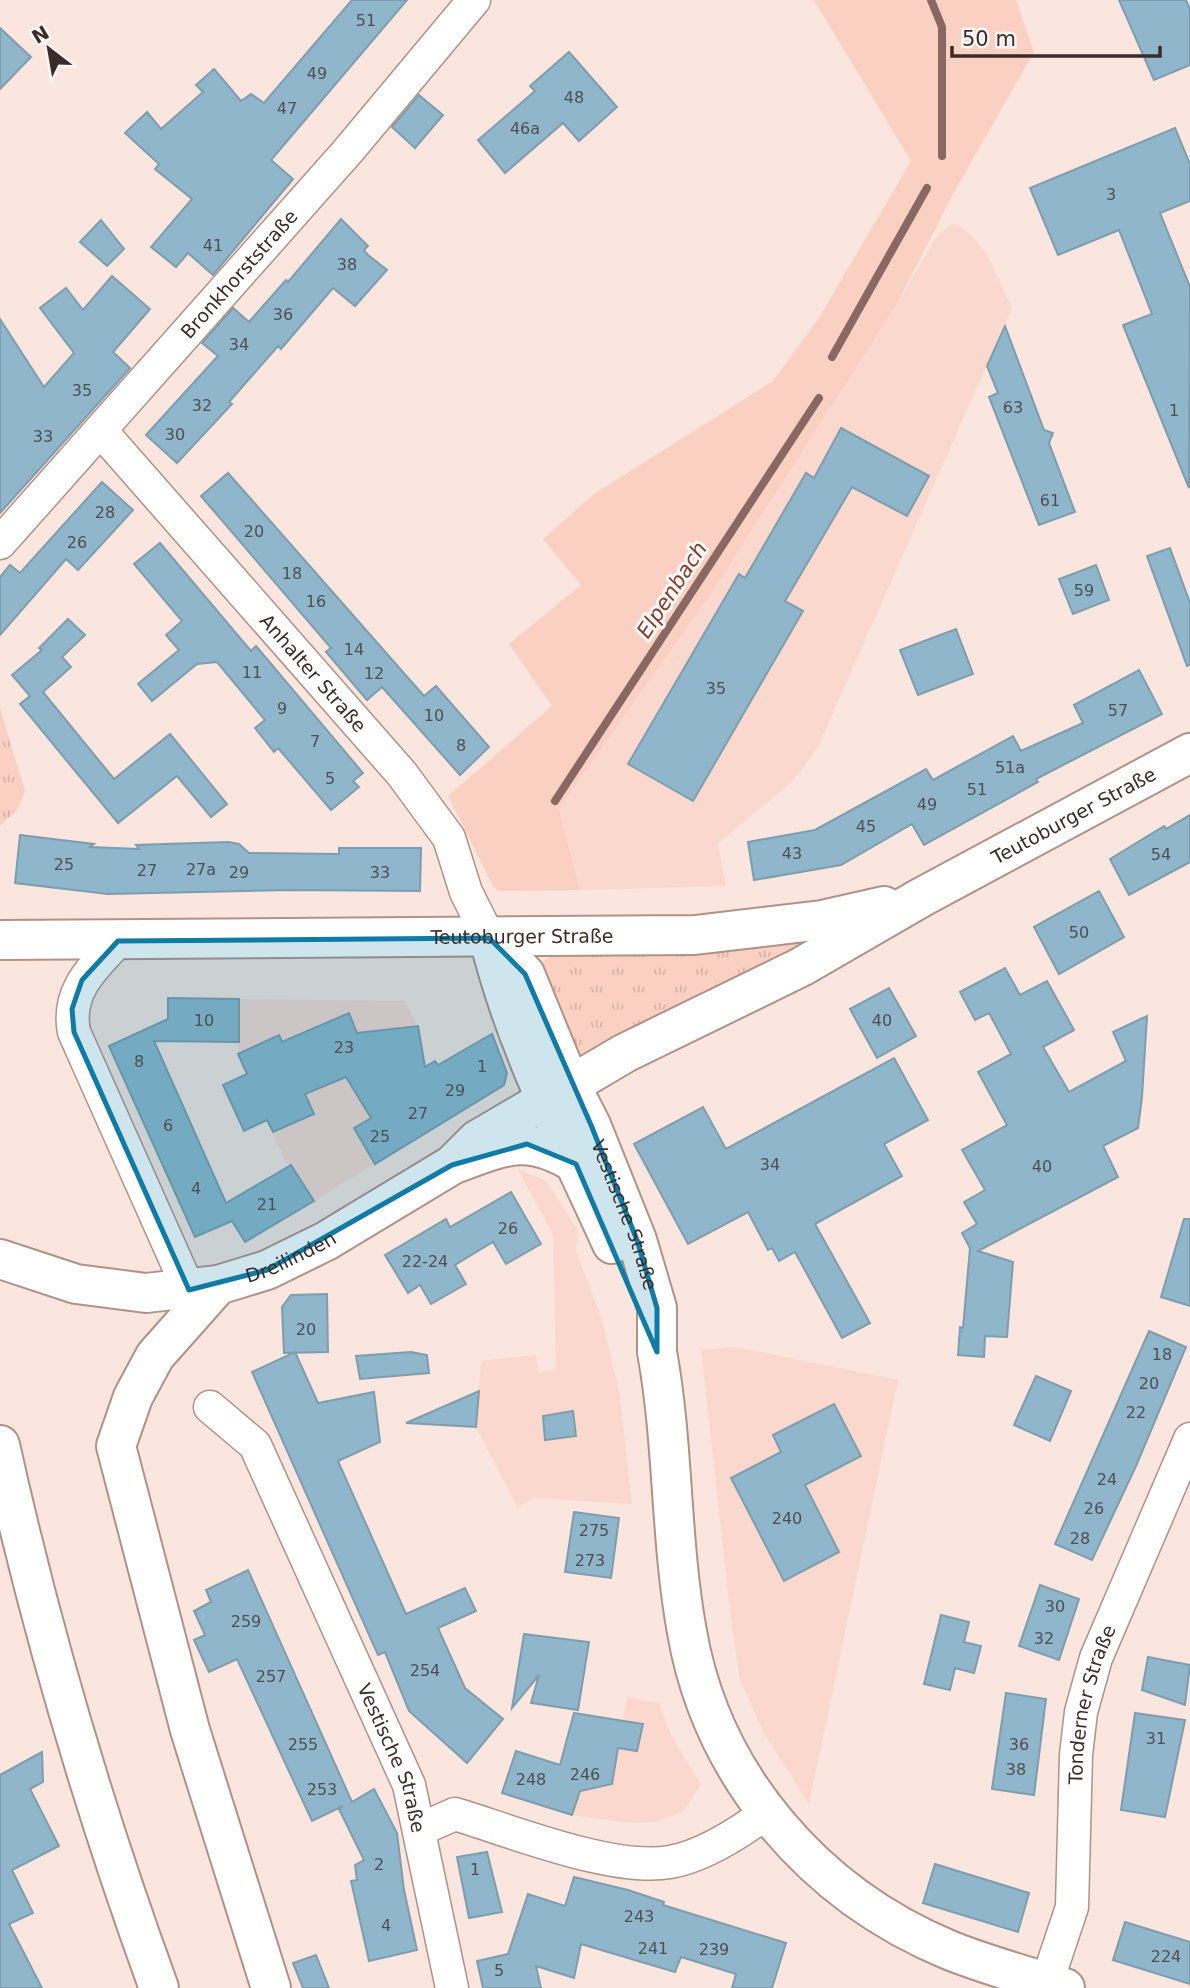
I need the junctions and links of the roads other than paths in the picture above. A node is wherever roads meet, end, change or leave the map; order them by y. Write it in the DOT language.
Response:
graph roads {
  1 [pos="474,0"];
  2 [pos="101,431"];
  3 [pos="0,543"];
  4 [pos="1190,753"];
  5 [pos="922,897"];
  6 [pos="489,939"];
  7 [pos="0,940"];
  8 [pos="118,940"];
  9 [pos="557,1091"];
  10 [pos="576,1164"];
  11 [pos="452,1165"];
  12 [pos="0,1259"];
  13 [pos="203,1288"];
  14 [pos="657,1352"];
  15 [pos="210,1407"];
  16 [pos="1190,1439"];
  17 [pos="0,1445"];
  18 [pos="766,1813"];
  19 [pos="421,1829"];
  20 [pos="141,1940"];
  21 [pos="1053,1986"];
  22 [pos="159,1988"];
  23 [pos="174,1988"];
  24 [pos="271,1988"];
  25 [pos="452,1988"];
  1 -- 2 [label="street, Bronkhorststraße"];
  2 -- 3 [label="street, Bronkhorststraße"];
  2 -- 6 [label="street, Anhalter Straße"];
  4 -- 5 [label="main road, Teutoburger Straße"];
  5 -- 6 [label="main road, Teutoburger Straße"];
  5 -- 9 [label="main road, Teutoburger Straße"];
  6 -- 8 [label="main road, Teutoburger Straße"];
  6 -- 9 [label="main road, Anhalter Straße"];
  7 -- 8 [label="main road, Teutoburger Straße"];
  8 -- 13 [label="street"];
  9 -- 10 [label="main road, Vestische Straße"];
  9 -- 11 [label="main road, Dreilinden"];
  9 -- 14 [label="main road, Vestische Straße"];
  10 -- 11 [label="main road, Vestische Straße"];
  10 -- 14 [label="main road, Vestische Straße"];
  11 -- 13 [label="main road, Dreilinden"];
  12 -- 13 [label="main road, Dreilinden"];
  13 -- 24 [label="main road"];
  14 -- 18 [label="main road, Vestische Straße"];
  15 -- 19 [label="street, Vestische Straße"];
  16 -- 21 [label="street, Tonderner Straße"];
  17 -- 20 [label="main road"];
  18 -- 19 [label="street, Vestische Straße"];
  18 -- 21 [label="main road, Vestische Straße"];
  19 -- 25 [label="street"];
  20 -- 22 [label="main road"];
  20 -- 23 [label="main road"];
}
